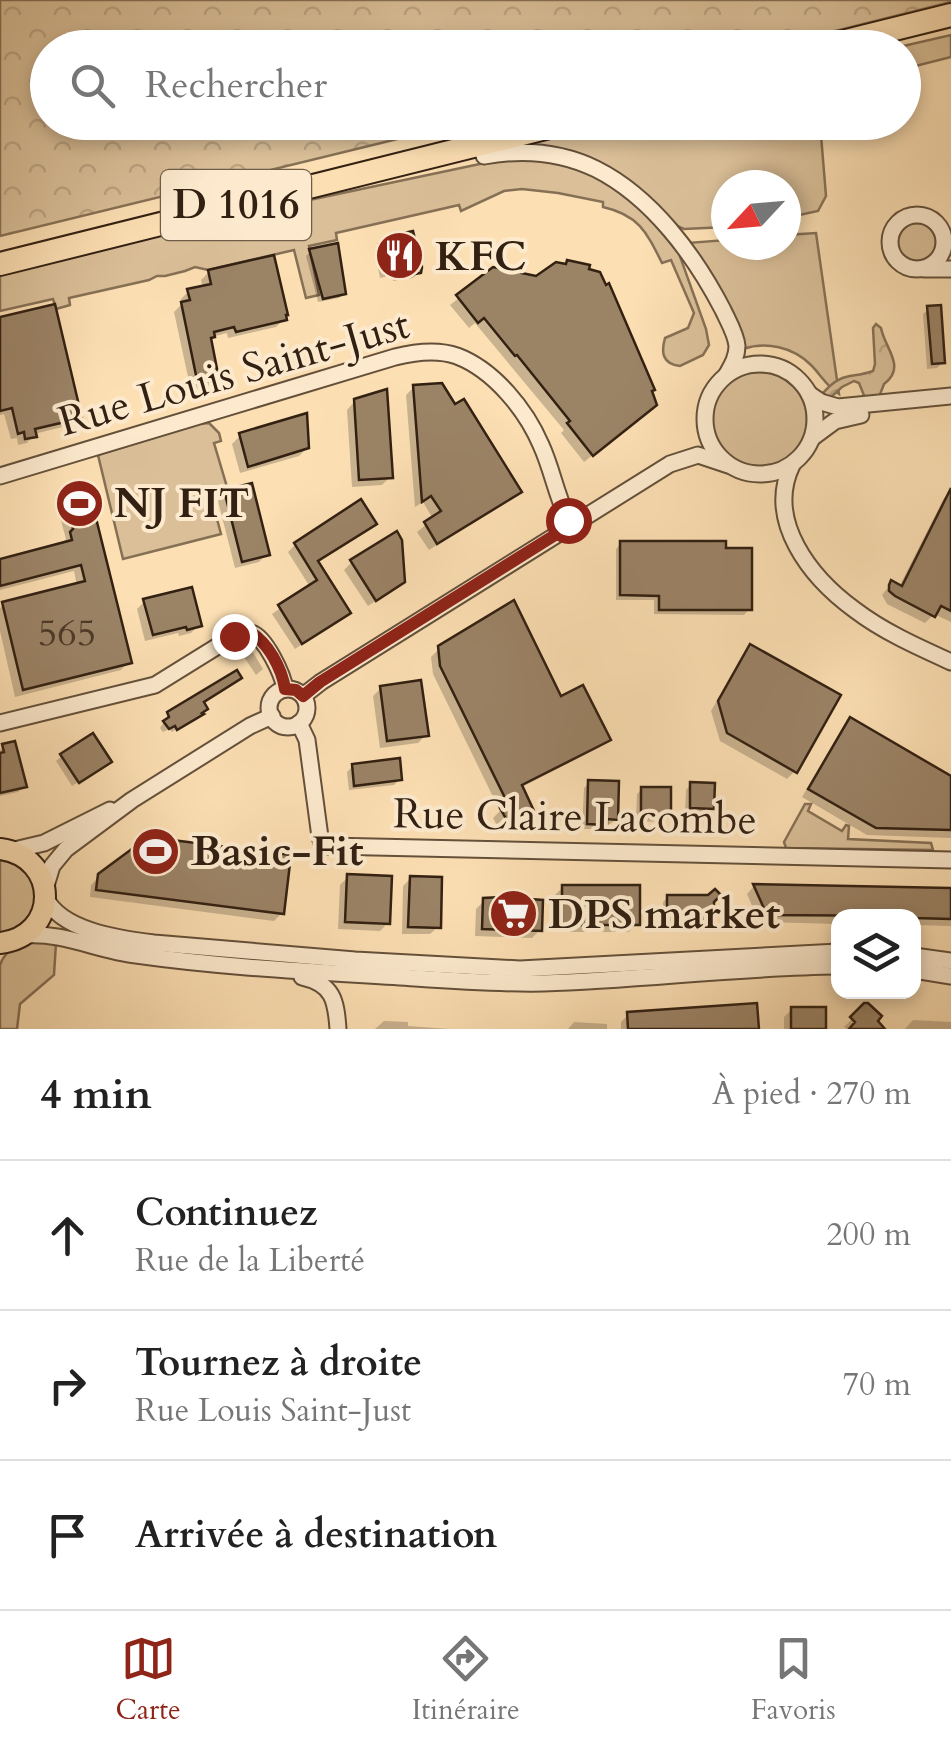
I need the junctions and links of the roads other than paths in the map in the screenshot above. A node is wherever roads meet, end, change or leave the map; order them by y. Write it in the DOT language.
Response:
graph roads {
  1 [pos="951,14"];
  2 [pos="951,28"];
  3 [pos="888,30"];
  4 [pos="921,35"];
  5 [pos="443,140"];
  6 [pos="499,140"];
  7 [pos="484,156"];
  8 [pos="381,170"];
  9 [pos="947,246"];
  10 [pos="0,250"];
  11 [pos="0,264"];
  12 [pos="920,269"];
  13 [pos="951,269"];
  14 [pos="727,374"];
  15 [pos="809,394"];
  16 [pos="951,396"];
  17 [pos="951,406"];
  18 [pos="704,416"];
  19 [pos="812,438"];
  20 [pos="670,464"];
  21 [pos="728,464"];
  22 [pos="792,465"];
  23 [pos="751,474"];
  24 [pos="0,476"];
  25 [pos="785,513"];
  26 [pos="571,525"];
  27 [pos="951,662"];
  28 [pos="285,689"];
  29 [pos="303,696"];
  30 [pos="272,716"];
  31 [pos="299,723"];
  32 [pos="0,724"];
  33 [pos="132,800"];
  34 [pos="5,850"];
  35 [pos="951,860"];
  36 [pos="45,893"];
  37 [pos="9,944"];
  38 [pos="831,952"];
  39 [pos="921,957"];
  40 [pos="951,961"];
  41 [pos="831,966"];
  42 [pos="269,968"];
  43 [pos="921,971"];
  44 [pos="951,976"];
  45 [pos="338,1029"];
  1 -- 3 [label="highway"];
  2 -- 4 [label="highway"];
  5 -- 10 [label="highway, D 1016"];
  6 -- 8 [label="highway, D 1016"];
  7 -- 8 [label="highway"];
  7 -- 14 [label="street"];
  8 -- 11 [label="highway, D 1016"];
  9 -- 12 [label="street"];
  9 -- 12 [label="street"];
  12 -- 13 [label="street"];
  14 -- 15 [label="street"];
  14 -- 18 [label="street"];
  15 -- 16 [label="street"];
  15 -- 19 [label="street"];
  17 -- 19 [label="street"];
  18 -- 20 [label="street"];
  18 -- 21 [label="street"];
  19 -- 22 [label="street"];
  20 -- 21 [label="street"];
  20 -- 26 [label="street"];
  21 -- 23 [label="street"];
  22 -- 23 [label="street"];
  22 -- 25 [label="street"];
  23 -- 25 [label="street"];
  24 -- 26 [label="street, Rue Louis Saint-Just"];
  25 -- 27 [label="street"];
  26 -- 29 [label="street"];
  28 -- 29 [label="street"];
  28 -- 30 [label="street"];
  28 -- 32 [label="street"];
  29 -- 31 [label="street"];
  30 -- 31 [label="street"];
  30 -- 33 [label="street"];
  31 -- 35 [label="street, Rue Claire Lacombe"];
  33 -- 34 [label="street"];
  33 -- 36 [label="street"];
  34 -- 36 [label="main road"];
  36 -- 37 [label="main road"];
  36 -- 38 [label="street"];
  37 -- 42 [label="street"];
  39 -- 40 [label="street"];
  41 -- 42 [label="street"];
  42 -- 45 [label="street"];
  43 -- 44 [label="street"];
}
